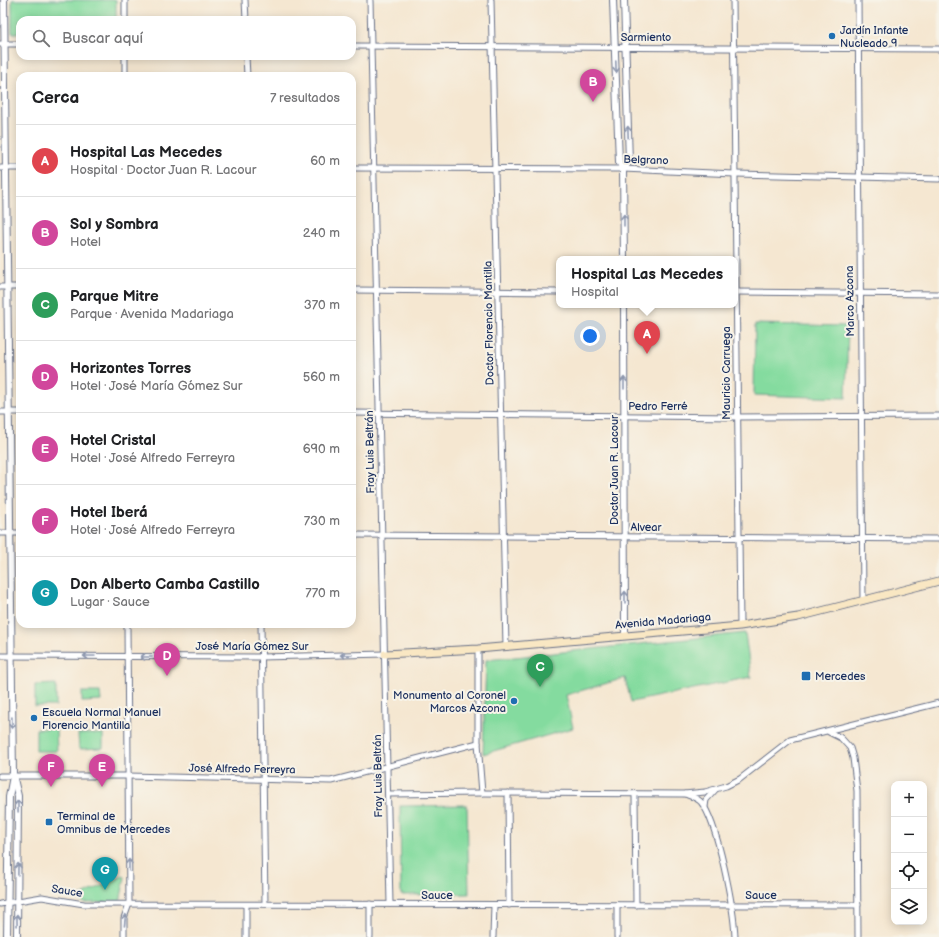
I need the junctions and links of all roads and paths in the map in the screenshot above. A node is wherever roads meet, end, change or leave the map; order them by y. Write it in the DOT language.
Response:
graph roads {
  1 [pos="4,0"];
  2 [pos="125,0"];
  3 [pos="245,0"];
  4 [pos="370,0"];
  5 [pos="491,0"];
  6 [pos="614,0"];
  7 [pos="624,0"];
  8 [pos="734,0"];
  9 [pos="858,0"];
  10 [pos="125,16"];
  11 [pos="246,16"];
  12 [pos="2,44"];
  13 [pos="16,44"];
  14 [pos="356,46"];
  15 [pos="371,46"];
  16 [pos="492,47"];
  17 [pos="615,47"];
  18 [pos="626,47"];
  19 [pos="734,48"];
  20 [pos="858,48"];
  21 [pos="939,49"];
  22 [pos="125,60"];
  23 [pos="246,60"];
  24 [pos="125,72"];
  25 [pos="247,72"];
  26 [pos="3,168"];
  27 [pos="16,168"];
  28 [pos="356,168"];
  29 [pos="374,168"];
  30 [pos="495,168"];
  31 [pos="623,169"];
  32 [pos="735,174"];
  33 [pos="859,178"];
  34 [pos="939,178"];
  35 [pos="624,256"];
  36 [pos="735,256"];
  37 [pos="0,287"];
  38 [pos="8,287"];
  39 [pos="16,287"];
  40 [pos="356,290"];
  41 [pos="377,290"];
  42 [pos="498,291"];
  43 [pos="556,292"];
  44 [pos="738,292"];
  45 [pos="860,293"];
  46 [pos="939,294"];
  47 [pos="624,308"];
  48 [pos="735,308"];
  49 [pos="0,412"];
  50 [pos="9,412"];
  51 [pos="16,412"];
  52 [pos="356,413"];
  53 [pos="379,414"];
  54 [pos="501,414"];
  55 [pos="861,415"];
  56 [pos="624,416"];
  57 [pos="939,416"];
  58 [pos="736,417"];
  59 [pos="0,533"];
  60 [pos="10,533"];
  61 [pos="16,533"];
  62 [pos="356,535"];
  63 [pos="382,535"];
  64 [pos="504,536"];
  65 [pos="625,537"];
  66 [pos="738,537"];
  67 [pos="862,538"];
  68 [pos="939,539"];
  69 [pos="939,581"];
  70 [pos="863,601"];
  71 [pos="740,626"];
  72 [pos="127,628"];
  73 [pos="261,628"];
  74 [pos="625,636"];
  75 [pos="506,646"];
  76 [pos="478,649"];
  77 [pos="385,654"];
  78 [pos="0,656"];
  79 [pos="11,656"];
  80 [pos="128,656"];
  81 [pos="261,657"];
  82 [pos="939,703"];
  83 [pos="828,732"];
  84 [pos="478,743"];
  85 [pos="388,766"];
  86 [pos="0,776"];
  87 [pos="13,776"];
  88 [pos="128,776"];
  89 [pos="262,780"];
  90 [pos="716,789"];
  91 [pos="482,793"];
  92 [pos="508,793"];
  93 [pos="388,794"];
  94 [pos="635,794"];
  95 [pos="684,794"];
  96 [pos="704,807"];
  97 [pos="17,902"];
  98 [pos="3,904"];
  99 [pos="129,904"];
  100 [pos="246,904"];
  101 [pos="265,904"];
  102 [pos="370,904"];
  103 [pos="390,904"];
  104 [pos="509,904"];
  105 [pos="494,905"];
  106 [pos="617,905"];
  107 [pos="636,905"];
  108 [pos="732,905"];
  109 [pos="858,905"];
  110 [pos="7,937"];
  111 [pos="17,937"];
  112 [pos="124,937"];
  113 [pos="246,937"];
  114 [pos="370,937"];
  115 [pos="493,937"];
  116 [pos="617,937"];
  117 [pos="735,937"];
  118 [pos="858,937"];
  1 -- 12 [label="street"];
  2 -- 10 [label="street"];
  3 -- 11 [label="street"];
  4 -- 15 [label="street, Fray Luis Beltrán"];
  5 -- 16 [label="street, Doctor Florencio Mantilla"];
  6 -- 17 [label="street"];
  7 -- 18 [label="street"];
  8 -- 19 [label="street, Mauricio Carruega"];
  9 -- 20 [label="street, Marco Azcona"];
  12 -- 13 [label="street"];
  12 -- 26 [label="street"];
  14 -- 15 [label="street, Sarmiento"];
  15 -- 16 [label="street, Sarmiento"];
  15 -- 29 [label="street, Fray Luis Beltrán"];
  16 -- 17 [label="street, Sarmiento"];
  16 -- 30 [label="street, Doctor Florencio Mantilla"];
  17 -- 18 [label="street, Sarmiento"];
  17 -- 31 [label="street, one-way"];
  18 -- 19 [label="street, Sarmiento"];
  31 -- 18 [label="street, one-way"];
  19 -- 20 [label="street, Sarmiento"];
  19 -- 32 [label="street, Mauricio Carruega"];
  20 -- 21 [label="street, Sarmiento"];
  20 -- 33 [label="street, Marco Azcona"];
  22 -- 24 [label="street"];
  23 -- 25 [label="street"];
  26 -- 27 [label="street"];
  26 -- 38 [label="street"];
  28 -- 29 [label="street, Belgrano"];
  29 -- 30 [label="street, Belgrano"];
  29 -- 41 [label="street, Fray Luis Beltrán"];
  30 -- 31 [label="street, Belgrano"];
  30 -- 42 [label="street, Doctor Florencio Mantilla"];
  31 -- 32 [label="street, Belgrano"];
  35 -- 31 [label="street, one-way"];
  32 -- 33 [label="street, Belgrano"];
  32 -- 36 [label="street, Mauricio Carruega"];
  33 -- 34 [label="street, Belgrano"];
  33 -- 45 [label="street, Marco Azcona"];
  37 -- 38 [label="street"];
  38 -- 39 [label="street"];
  38 -- 50 [label="street"];
  40 -- 41 [label="street"];
  41 -- 42 [label="street"];
  41 -- 53 [label="street, Fray Luis Beltrán"];
  42 -- 43 [label="street"];
  42 -- 54 [label="street, Doctor Florencio Mantilla"];
  44 -- 45 [label="street"];
  45 -- 46 [label="street"];
  45 -- 55 [label="street, Marco Azcona"];
  56 -- 47 [label="street, Doctor Juan R. Lacour, one-way"];
  48 -- 58 [label="street, Mauricio Carruega"];
  49 -- 50 [label="street"];
  50 -- 51 [label="street"];
  50 -- 60 [label="street"];
  52 -- 53 [label="street, Pedro Ferré"];
  53 -- 54 [label="street, Pedro Ferré"];
  53 -- 63 [label="street, Fray Luis Beltrán"];
  54 -- 56 [label="street, Pedro Ferré"];
  54 -- 64 [label="street, Doctor Florencio Mantilla"];
  55 -- 57 [label="street, Pedro Ferré"];
  55 -- 58 [label="street, Pedro Ferré"];
  55 -- 67 [label="street, Marco Azcona"];
  56 -- 58 [label="street, Pedro Ferré"];
  56 -- 65 [label="street, Doctor Juan R. Lacour"];
  58 -- 66 [label="street, Mauricio Carruega"];
  59 -- 60 [label="street"];
  60 -- 61 [label="street"];
  60 -- 79 [label="street"];
  62 -- 63 [label="street, Alvear"];
  63 -- 64 [label="street, Alvear"];
  63 -- 77 [label="street, Fray Luis Beltrán"];
  64 -- 65 [label="street, Alvear"];
  64 -- 75 [label="street, Doctor Florencio Mantilla"];
  65 -- 66 [label="street, Alvear"];
  74 -- 65 [label="street, Doctor Juan R. Lacour, one-way"];
  66 -- 67 [label="street, Alvear"];
  66 -- 71 [label="street, Mauricio Carruega"];
  67 -- 68 [label="street, Alvear"];
  67 -- 70 [label="street, Marco Azcona"];
  69 -- 70 [label="main road, Avenida Madariaga"];
  70 -- 71 [label="main road, Avenida Madariaga"];
  71 -- 74 [label="main road, Avenida Madariaga"];
  72 -- 80 [label="street"];
  73 -- 81 [label="street"];
  74 -- 75 [label="main road, Avenida Madariaga"];
  75 -- 76 [label="main road, Avenida Madariaga"];
  76 -- 77 [label="main road, Avenida Madariaga"];
  76 -- 84 [label="street"];
  77 -- 81 [label="street, José María Gómez Sur, one-way"];
  77 -- 85 [label="street, Fray Luis Beltrán"];
  78 -- 79 [label="street, José María Gómez Sur"];
  80 -- 79 [label="street, José María Gómez Sur, one-way"];
  79 -- 87 [label="street, one-way"];
  81 -- 80 [label="street, José María Gómez Sur, one-way"];
  80 -- 88 [label="street"];
  81 -- 89 [label="street"];
  82 -- 83 [label="street"];
  83 -- 90 [label="street"];
  83 -- 109 [label="street"];
  84 -- 85 [label="street, José Alfredo Ferreyra"];
  84 -- 91 [label="street"];
  85 -- 89 [label="street, José Alfredo Ferreyra"];
  85 -- 93 [label="street, Fray Luis Beltrán"];
  86 -- 87 [label="street, José Alfredo Ferreyra"];
  87 -- 88 [label="street, José Alfredo Ferreyra"];
  97 -- 87 [label="street, one-way"];
  87 -- 98 [label="street"];
  88 -- 89 [label="street, José Alfredo Ferreyra"];
  99 -- 88 [label="street, one-way"];
  89 -- 101 [label="street"];
  90 -- 95 [label="street"];
  90 -- 96 [label="street"];
  91 -- 92 [label="street"];
  91 -- 93 [label="street"];
  92 -- 94 [label="street"];
  92 -- 104 [label="street"];
  93 -- 103 [label="street, Fray Luis Beltrán"];
  94 -- 95 [label="street"];
  94 -- 107 [label="street"];
  95 -- 96 [label="street"];
  96 -- 108 [label="street"];
  97 -- 98 [label="street, Sauce"];
  97 -- 99 [label="street, Sauce"];
  111 -- 97 [label="street, one-way"];
  98 -- 110 [label="street"];
  99 -- 100 [label="street, Sauce"];
  112 -- 99 [label="street, one-way"];
  100 -- 101 [label="street, Sauce"];
  100 -- 113 [label="street"];
  101 -- 102 [label="street, Sauce"];
  102 -- 103 [label="street, Sauce"];
  102 -- 114 [label="street"];
  103 -- 105 [label="street, Sauce"];
  104 -- 105 [label="street, Sauce"];
  104 -- 106 [label="street, Sauce"];
  105 -- 115 [label="street"];
  106 -- 107 [label="street, Sauce"];
  106 -- 116 [label="street"];
  107 -- 108 [label="street, Sauce"];
  108 -- 109 [label="street, Sauce"];
  108 -- 117 [label="street"];
  109 -- 118 [label="street"];
}
